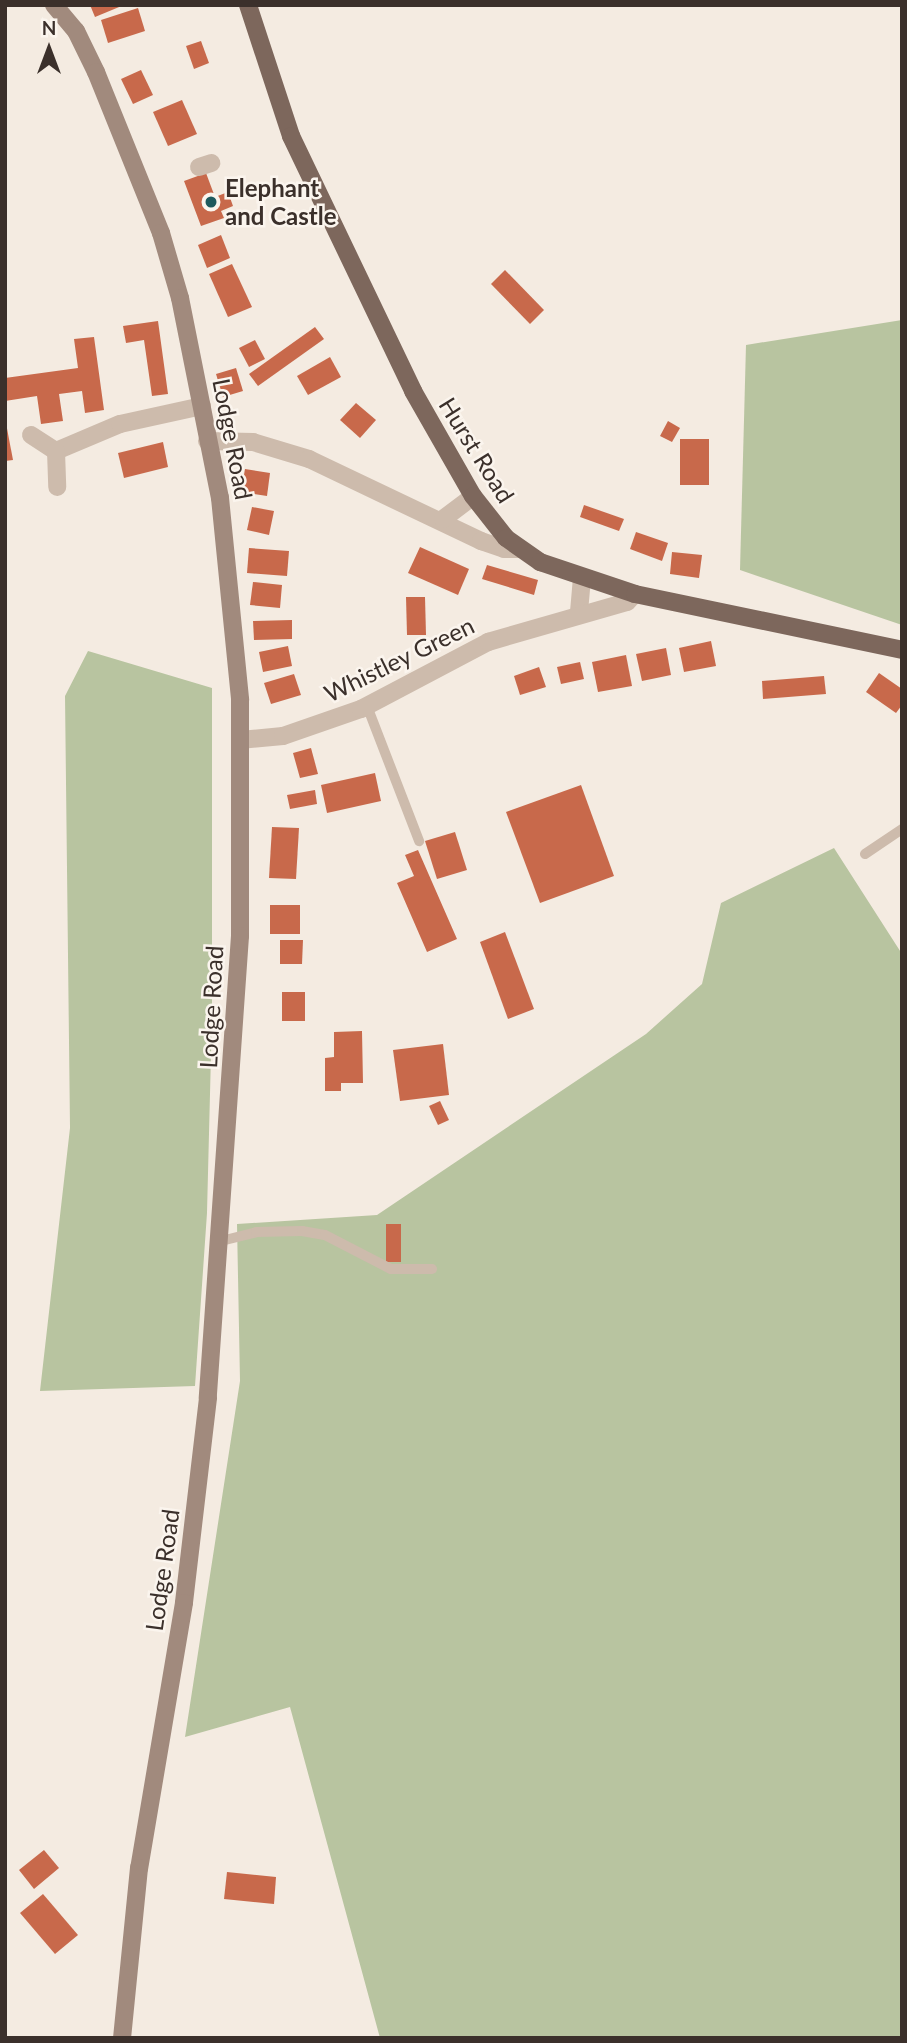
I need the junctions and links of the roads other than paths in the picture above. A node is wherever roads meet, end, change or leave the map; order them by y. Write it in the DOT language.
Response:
graph roads {
  1 [pos="54,5"];
  2 [pos="248,5"];
  3 [pos="202,406"];
  4 [pos="31,435"];
  5 [pos="207,440"];
  6 [pos="56,451"];
  7 [pos="57,488"];
  8 [pos="473,496"];
  9 [pos="443,520"];
  10 [pos="520,549"];
  11 [pos="582,579"];
  12 [pos="635,594"];
  13 [pos="579,612"];
  14 [pos="902,650"];
  15 [pos="367,706"];
  16 [pos="240,740"];
  17 [pos="902,829"];
  18 [pos="419,841"];
  19 [pos="865,854"];
  20 [pos="221,1241"];
  21 [pos="432,1269"];
  22 [pos="122,2038"];
  1 -- 3 [label="main road, Lodge Road"];
  2 -- 8 [label="main road, Hurst Road"];
  3 -- 5 [label="main road, Lodge Road"];
  3 -- 6 [label="street"];
  4 -- 6 [label="street"];
  5 -- 9 [label="street"];
  5 -- 16 [label="main road, Lodge Road"];
  6 -- 7 [label="street"];
  8 -- 9 [label="street"];
  8 -- 10 [label="main road, Hurst Road"];
  9 -- 10 [label="street"];
  10 -- 11 [label="main road, Hurst Road"];
  11 -- 12 [label="main road, Hurst Road"];
  11 -- 13 [label="street"];
  12 -- 13 [label="street, Whistley Green"];
  12 -- 14 [label="main road, Hurst Road"];
  13 -- 15 [label="street, Whistley Green"];
  15 -- 16 [label="street, Whistley Green"];
  15 -- 18 [label="lane"];
  16 -- 20 [label="main road, Lodge Road"];
  17 -- 19 [label="lane"];
  20 -- 21 [label="lane"];
  20 -- 22 [label="main road, Lodge Road"];
}
